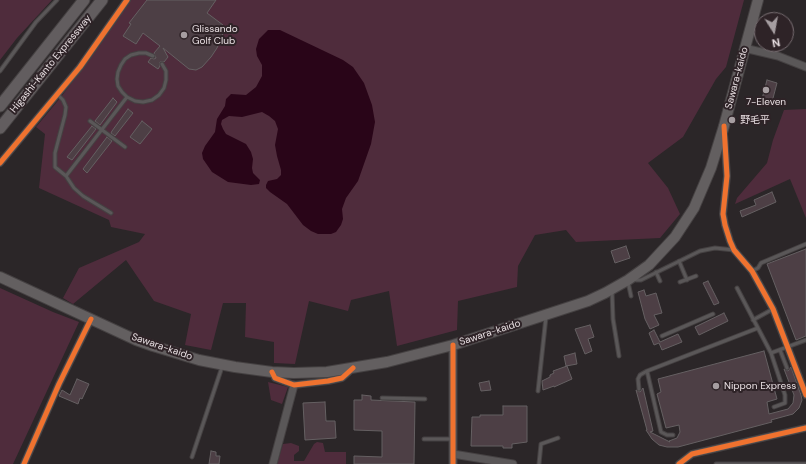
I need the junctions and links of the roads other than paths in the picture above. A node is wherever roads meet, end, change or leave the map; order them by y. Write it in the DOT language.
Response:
graph roads {
  1 [pos="56,0"];
  2 [pos="84,0"];
  3 [pos="102,0"];
  4 [pos="127,0"];
  5 [pos="758,0"];
  6 [pos="744,48"];
  7 [pos="153,56"];
  8 [pos="162,64"];
  9 [pos="806,67"];
  10 [pos="0,71"];
  11 [pos="58,95"];
  12 [pos="127,98"];
  13 [pos="0,106"];
  14 [pos="90,121"];
  15 [pos="724,126"];
  16 [pos="0,128"];
  17 [pos="102,130"];
  18 [pos="125,147"];
  19 [pos="0,163"];
  20 [pos="66,176"];
  21 [pos="111,212"];
  22 [pos="806,244"];
  23 [pos="734,250"];
  24 [pos="678,261"];
  25 [pos="752,271"];
  26 [pos="656,272"];
  27 [pos="696,276"];
  28 [pos="0,277"];
  29 [pos="630,278"];
  30 [pos="687,280"];
  31 [pos="660,281"];
  32 [pos="680,282"];
  33 [pos="737,288"];
  34 [pos="612,289"];
  35 [pos="631,296"];
  36 [pos="773,309"];
  37 [pos="713,314"];
  38 [pos="546,316"];
  39 [pos="91,319"];
  40 [pos="753,320"];
  41 [pos="758,328"];
  42 [pos="662,336"];
  43 [pos="806,340"];
  44 [pos="453,345"];
  45 [pos="788,347"];
  46 [pos="780,350"];
  47 [pos="771,353"];
  48 [pos="619,356"];
  49 [pos="223,365"];
  50 [pos="353,368"];
  51 [pos="787,368"];
  52 [pos="647,371"];
  53 [pos="272,372"];
  54 [pos="294,385"];
  55 [pos="639,389"];
  56 [pos="538,391"];
  57 [pos="806,395"];
  58 [pos="382,398"];
  59 [pos="424,399"];
  60 [pos="774,407"];
  61 [pos="806,428"];
  62 [pos="673,435"];
  63 [pos="558,438"];
  64 [pos="424,439"];
  65 [pos="453,439"];
  66 [pos="453,454"];
  67 [pos="192,457"];
  68 [pos="24,464"];
  69 [pos="273,464"];
  70 [pos="453,464"];
  71 [pos="513,464"];
  72 [pos="539,464"];
  73 [pos="679,464"];
  74 [pos="716,464"];
  75 [pos="806,464"];
  1 -- 10 [label="lane"];
  2 -- 13 [label="highway, Higashi-Kanto Expressway"];
  3 -- 16 [label="highway, Higashi-Kanto Expressway"];
  4 -- 11 [label="street"];
  5 -- 6 [label="highway, Sawara-kaido"];
  6 -- 9 [label="street"];
  6 -- 15 [label="highway, Sawara-kaido"];
  7 -- 12 [label="lane"];
  8 -- 12 [label="lane"];
  11 -- 19 [label="street"];
  11 -- 20 [label="lane"];
  12 -- 17 [label="lane"];
  14 -- 17 [label="lane"];
  15 -- 23 [label="street"];
  15 -- 29 [label="highway, Sawara-kaido"];
  17 -- 18 [label="lane"];
  17 -- 20 [label="lane"];
  20 -- 21 [label="lane"];
  22 -- 25 [label="lane"];
  23 -- 24 [label="lane"];
  23 -- 25 [label="street"];
  24 -- 26 [label="lane"];
  24 -- 30 [label="lane"];
  25 -- 36 [label="street"];
  26 -- 29 [label="lane"];
  26 -- 31 [label="lane"];
  27 -- 30 [label="lane"];
  28 -- 39 [label="highway, Sawara-kaido"];
  29 -- 34 [label="highway, Sawara-kaido"];
  29 -- 35 [label="lane"];
  30 -- 32 [label="lane"];
  33 -- 40 [label="lane"];
  34 -- 38 [label="highway, Sawara-kaido"];
  34 -- 48 [label="lane"];
  36 -- 40 [label="lane"];
  36 -- 45 [label="street"];
  37 -- 42 [label="lane"];
  38 -- 44 [label="highway, Sawara-kaido"];
  38 -- 56 [label="lane"];
  39 -- 49 [label="highway, Sawara-kaido"];
  39 -- 68 [label="street"];
  40 -- 41 [label="lane"];
  41 -- 47 [label="lane"];
  41 -- 52 [label="lane"];
  43 -- 45 [label="lane"];
  44 -- 50 [label="highway, Sawara-kaido"];
  44 -- 65 [label="street"];
  45 -- 46 [label="lane"];
  45 -- 57 [label="street"];
  46 -- 47 [label="lane"];
  46 -- 51 [label="lane"];
  47 -- 60 [label="lane"];
  49 -- 53 [label="highway, Sawara-kaido"];
  49 -- 67 [label="lane"];
  50 -- 53 [label="highway, Sawara-kaido"];
  50 -- 54 [label="street"];
  52 -- 55 [label="lane"];
  52 -- 62 [label="lane"];
  53 -- 54 [label="street"];
  54 -- 69 [label="street"];
  58 -- 59 [label="lane"];
  61 -- 73 [label="street"];
  63 -- 72 [label="lane"];
  64 -- 65 [label="lane"];
  65 -- 66 [label="street"];
  66 -- 70 [label="street"];
  66 -- 71 [label="street"];
  74 -- 75 [label="lane"];
}
